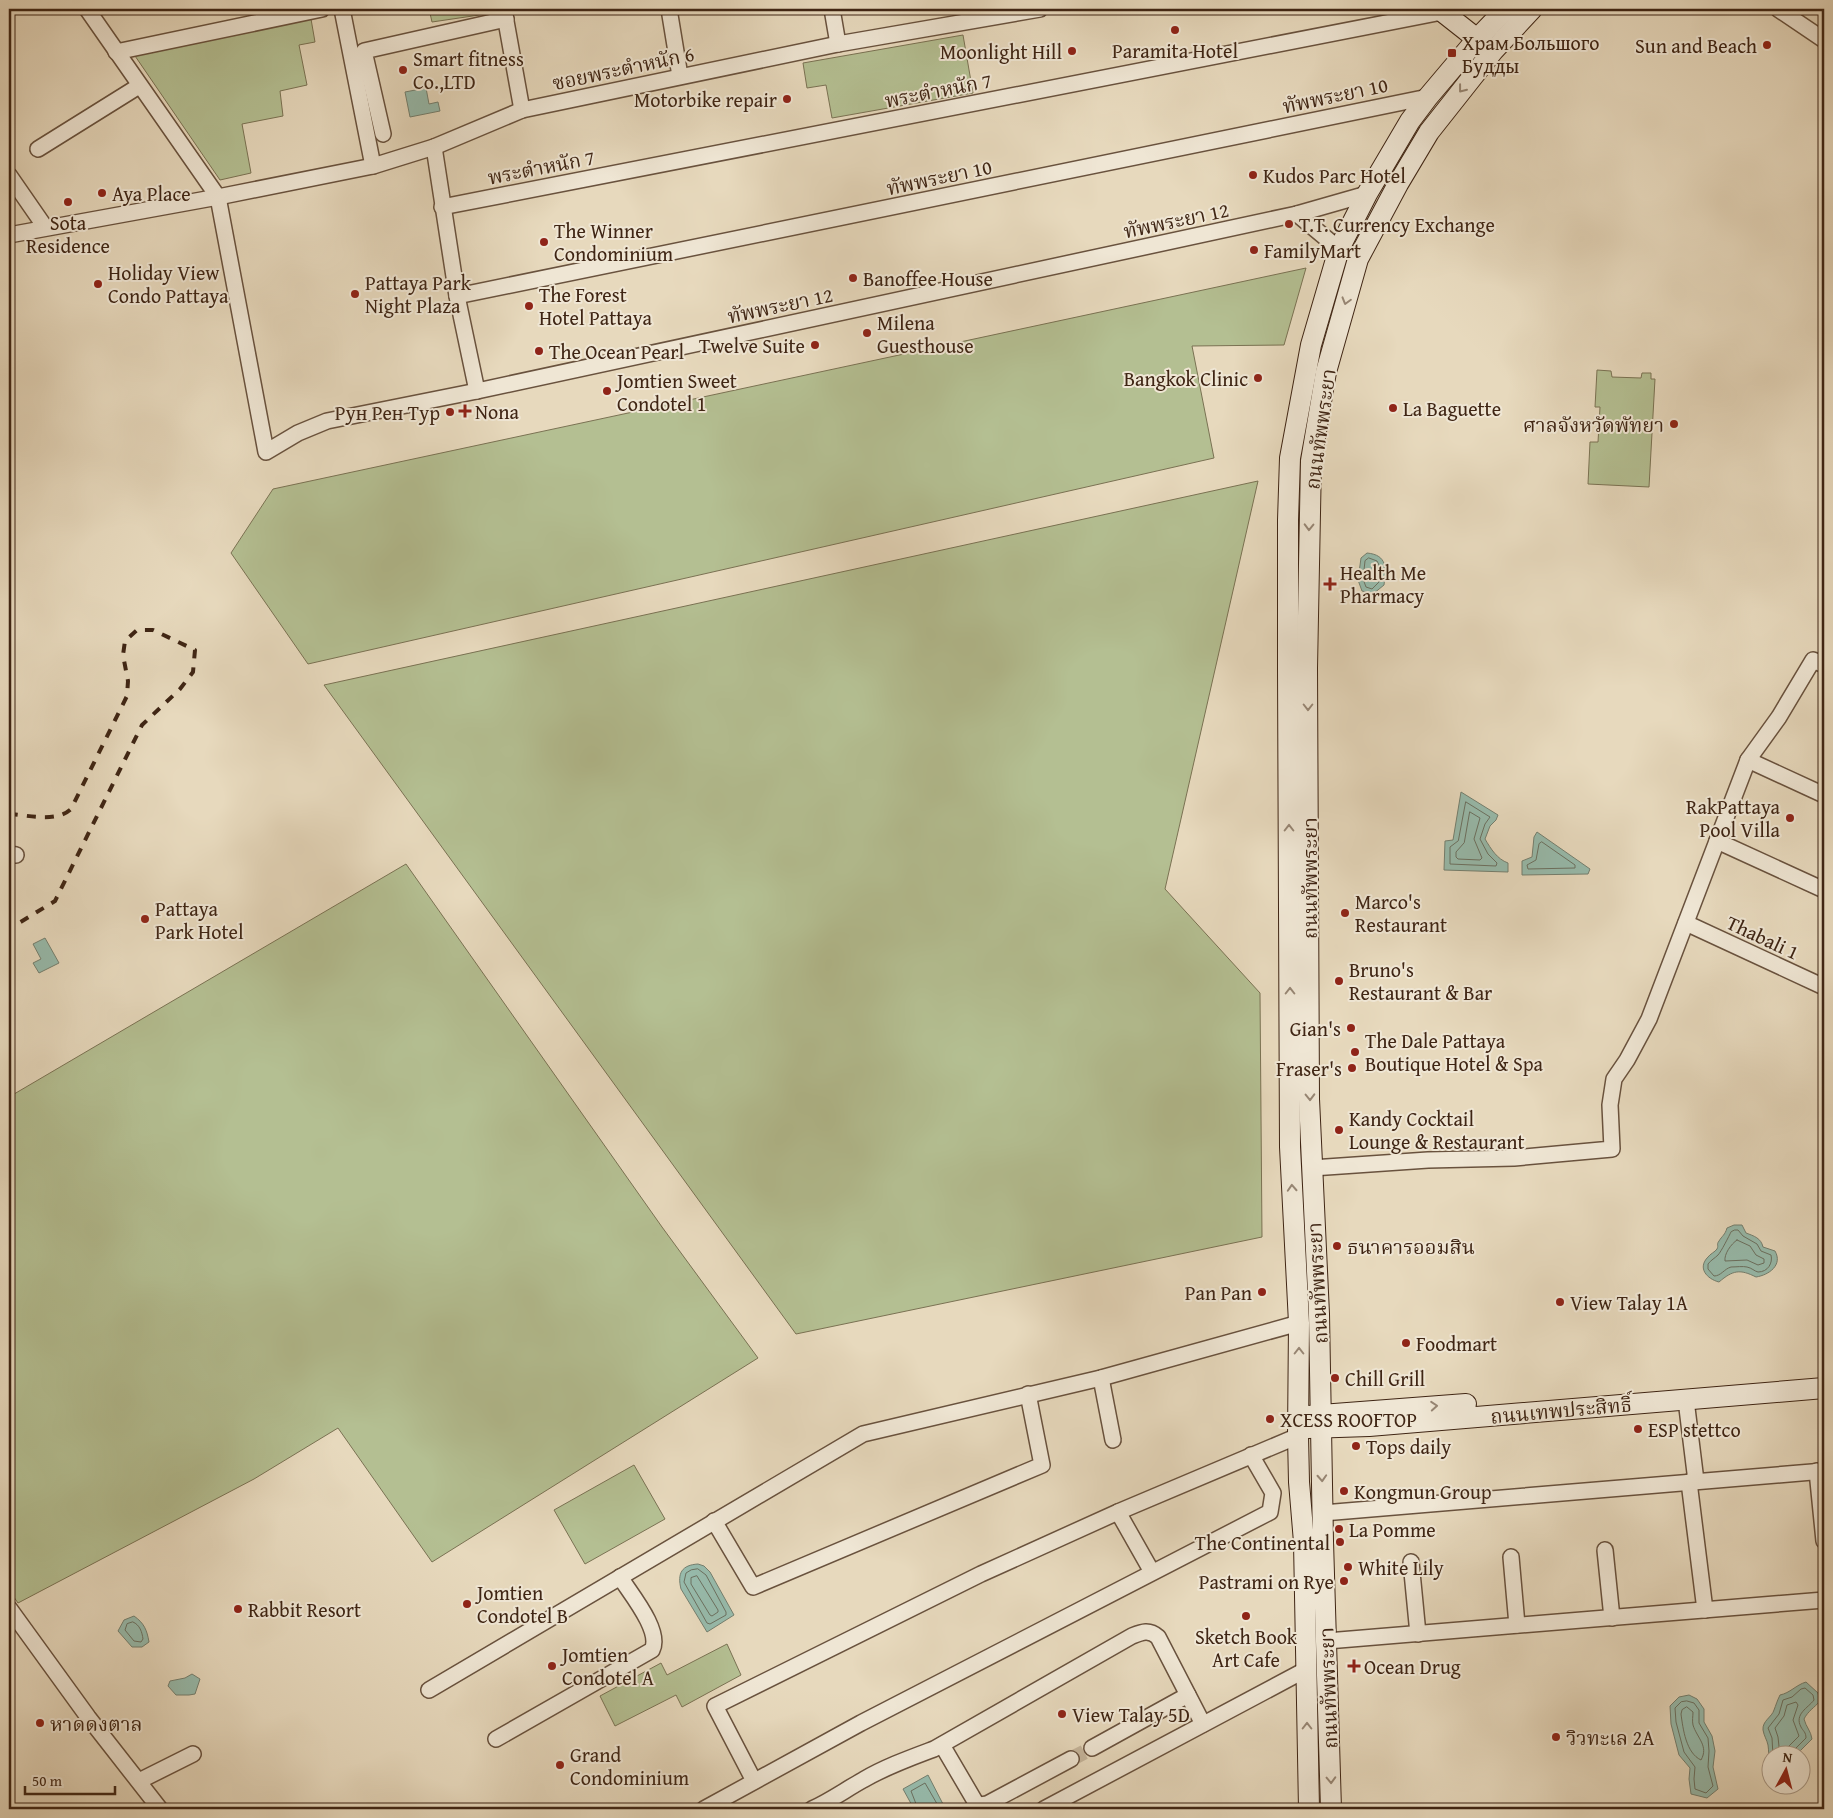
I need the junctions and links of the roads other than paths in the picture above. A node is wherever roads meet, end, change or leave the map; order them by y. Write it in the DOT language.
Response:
graph roads {
  1 [pos="87,9"];
  2 [pos="322,9"];
  3 [pos="342,9"];
  4 [pos="668,9"];
  5 [pos="832,9"];
  6 [pos="1040,9"];
  7 [pos="1506,9"];
  8 [pos="1532,9"];
  9 [pos="1778,9"];
  10 [pos="1440,10"];
  11 [pos="505,14"];
  12 [pos="970,15"];
  13 [pos="1477,39"];
  14 [pos="1824,40"];
  15 [pos="838,44"];
  16 [pos="1493,51"];
  17 [pos="116,52"];
  18 [pos="680,76"];
  19 [pos="139,86"];
  20 [pos="1428,97"];
  21 [pos="522,110"];
  22 [pos="1410,121"];
  23 [pos="1429,132"];
  24 [pos="383,134"];
  25 [pos="434,147"];
  26 [pos="38,149"];
  27 [pos="373,166"];
  28 [pos="9,175"];
  29 [pos="1367,194"];
  30 [pos="218,197"];
  31 [pos="442,207"];
  32 [pos="1296,214"];
  33 [pos="45,227"];
  34 [pos="9,235"];
  35 [pos="1339,249"];
  36 [pos="458,296"];
  37 [pos="1310,345"];
  38 [pos="1333,350"];
  39 [pos="1306,368"];
  40 [pos="1326,372"];
  41 [pos="477,390"];
  42 [pos="1824,666"];
  43 [pos="1298,668"];
  44 [pos="1748,760"];
  45 [pos="1824,795"];
  46 [pos="1717,841"];
  47 [pos="1824,890"];
  48 [pos="1686,923"];
  49 [pos="1824,987"];
  50 [pos="1312,1168"];
  51 [pos="1299,1323"];
  52 [pos="1824,1376"];
  53 [pos="1101,1378"];
  54 [pos="1824,1388"];
  55 [pos="1028,1394"];
  56 [pos="1686,1400"];
  57 [pos="1322,1422"];
  58 [pos="1298,1427"];
  59 [pos="1112,1440"];
  60 [pos="1251,1455"];
  61 [pos="1821,1471"];
  62 [pos="1693,1481"];
  63 [pos="1118,1512"];
  64 [pos="1323,1512"];
  65 [pos="714,1521"];
  66 [pos="1824,1541"];
  67 [pos="1605,1550"];
  68 [pos="1511,1557"];
  69 [pos="1411,1562"];
  70 [pos="1152,1572"];
  71 [pos="620,1577"];
  72 [pos="1824,1600"];
  73 [pos="9,1608"];
  74 [pos="1705,1610"];
  75 [pos="1612,1618"];
  76 [pos="9,1624"];
  77 [pos="1517,1625"];
  78 [pos="1418,1634"];
  79 [pos="1327,1641"];
  80 [pos="1307,1669"];
  81 [pos="429,1690"];
  82 [pos="1188,1695"];
  83 [pos="81,1721"];
  84 [pos="1203,1724"];
  85 [pos="496,1738"];
  86 [pos="942,1745"];
  87 [pos="1092,1748"];
  88 [pos="193,1754"];
  89 [pos="1071,1759"];
  90 [pos="754,1781"];
  91 [pos="139,1782"];
  92 [pos="835,1804"];
  93 [pos="160,1809"];
  94 [pos="704,1809"];
  95 [pos="812,1809"];
  96 [pos="1044,1809"];
  97 [pos="1308,1809"];
  98 [pos="1331,1809"];
  1 -- 17 [label="street"];
  2 -- 17 [label="street"];
  3 -- 27 [label="street"];
  4 -- 18 [label="street"];
  5 -- 15 [label="street"];
  6 -- 12 [label="street, ซอยพระตำหนัก 6"];
  7 -- 13 [label="main road, ถนนทัพพระยา"];
  8 -- 16 [label="main road, ถนนทัพพระยา"];
  9 -- 14 [label="street"];
  10 -- 13 [label="main road"];
  10 -- 31 [label="street, พระตำหนัก 7"];
  11 -- 21 [label="street"];
  11 -- 24 [label="street"];
  12 -- 15 [label="street, ซอยพระตำหนัก 6"];
  13 -- 16 [label="main road"];
  13 -- 20 [label="main road, ถนนทัพพระยา"];
  15 -- 18 [label="street, ซอยพระตำหนัก 6"];
  16 -- 23 [label="main road, ถนนทัพพระยา, one-way"];
  17 -- 19 [label="street"];
  18 -- 21 [label="street, ซอยพระตำหนัก 6"];
  19 -- 26 [label="street"];
  19 -- 30 [label="street"];
  20 -- 22 [label="main road, ถนนทัพพระยา"];
  20 -- 36 [label="street, ทัพพระยา 10"];
  21 -- 25 [label="street, ซอยพระตำหนัก 6"];
  22 -- 23 [label="main road"];
  22 -- 29 [label="main road, ถนนทัพพระยา"];
  23 -- 38 [label="main road, ถนนทัพพระยา, one-way"];
  25 -- 27 [label="street, ซอยพระตำหนัก 6"];
  25 -- 31 [label="street"];
  27 -- 30 [label="street, ซอยพระตำหนัก 6"];
  28 -- 33 [label="street"];
  29 -- 32 [label="street, ทัพพระยา 12"];
  29 -- 35 [label="main road, ถนนทัพพระยา"];
  30 -- 33 [label="street, ซอยพระตำหนัก 6"];
  30 -- 41 [label="street, ทัพพระยา 12"];
  31 -- 36 [label="street"];
  32 -- 35 [label="street"];
  32 -- 41 [label="street, ทัพพระยา 12"];
  33 -- 34 [label="street, ซอยพระตำหนัก 6"];
  35 -- 37 [label="main road, ถนนทัพพระยา"];
  36 -- 41 [label="street"];
  37 -- 38 [label="main road"];
  37 -- 39 [label="main road, ถนนทัพพระยา"];
  38 -- 40 [label="main road, ถนนทัพพระยา"];
  39 -- 40 [label="main road"];
  39 -- 43 [label="main road, ถนนทัพพระยา"];
  40 -- 43 [label="main road, ถนนทัพพระยา, one-way"];
  42 -- 44 [label="street"];
  43 -- 50 [label="main road, ถนนทัพพระยา, one-way"];
  51 -- 43 [label="main road, ถนนทัพพระยา, one-way"];
  44 -- 45 [label="street"];
  44 -- 46 [label="street"];
  46 -- 47 [label="street"];
  46 -- 48 [label="street"];
  48 -- 49 [label="street, Thabali 1"];
  48 -- 50 [label="street"];
  50 -- 57 [label="main road, ถนนทัพพระยา"];
  51 -- 53 [label="street"];
  58 -- 51 [label="main road, ถนนทัพพระยา, one-way"];
  57 -- 52 [label="main road, ถนนเทพประสิทธิ์, one-way"];
  53 -- 55 [label="street"];
  53 -- 59 [label="street"];
  54 -- 56 [label="main road, ถนนเทพประสิทธิ์"];
  55 -- 65 [label="street"];
  55 -- 65 [label="street"];
  56 -- 57 [label="main road, ถนนเทพประสิทธิ์"];
  56 -- 62 [label="street"];
  57 -- 58 [label="main road, ถนนเทพประสิทธิ์"];
  57 -- 64 [label="main road, ถนนทัพพระยา, one-way"];
  58 -- 60 [label="street"];
  58 -- 80 [label="main road, ถนนทัพพระยา"];
  60 -- 63 [label="street"];
  60 -- 70 [label="street"];
  61 -- 62 [label="street"];
  61 -- 66 [label="street"];
  62 -- 64 [label="street"];
  62 -- 74 [label="street"];
  63 -- 70 [label="street"];
  63 -- 90 [label="street"];
  64 -- 79 [label="main road, ถนนทัพพระยา"];
  65 -- 71 [label="street"];
  67 -- 75 [label="street"];
  68 -- 77 [label="street"];
  69 -- 78 [label="street"];
  70 -- 90 [label="street"];
  71 -- 81 [label="street"];
  71 -- 85 [label="street"];
  72 -- 74 [label="street"];
  73 -- 91 [label="street"];
  74 -- 75 [label="street"];
  75 -- 77 [label="street"];
  76 -- 83 [label="street"];
  77 -- 78 [label="street"];
  78 -- 79 [label="street"];
  79 -- 98 [label="main road, ถนนทัพพระยา, one-way"];
  80 -- 84 [label="street"];
  97 -- 80 [label="main road, ถนนทัพพระยา, one-way"];
  82 -- 84 [label="street"];
  82 -- 86 [label="street"];
  82 -- 87 [label="street"];
  84 -- 96 [label="street"];
  86 -- 89 [label="street"];
  86 -- 92 [label="street"];
  88 -- 91 [label="street"];
  90 -- 94 [label="street"];
  91 -- 93 [label="street"];
  92 -- 95 [label="street"];
}
